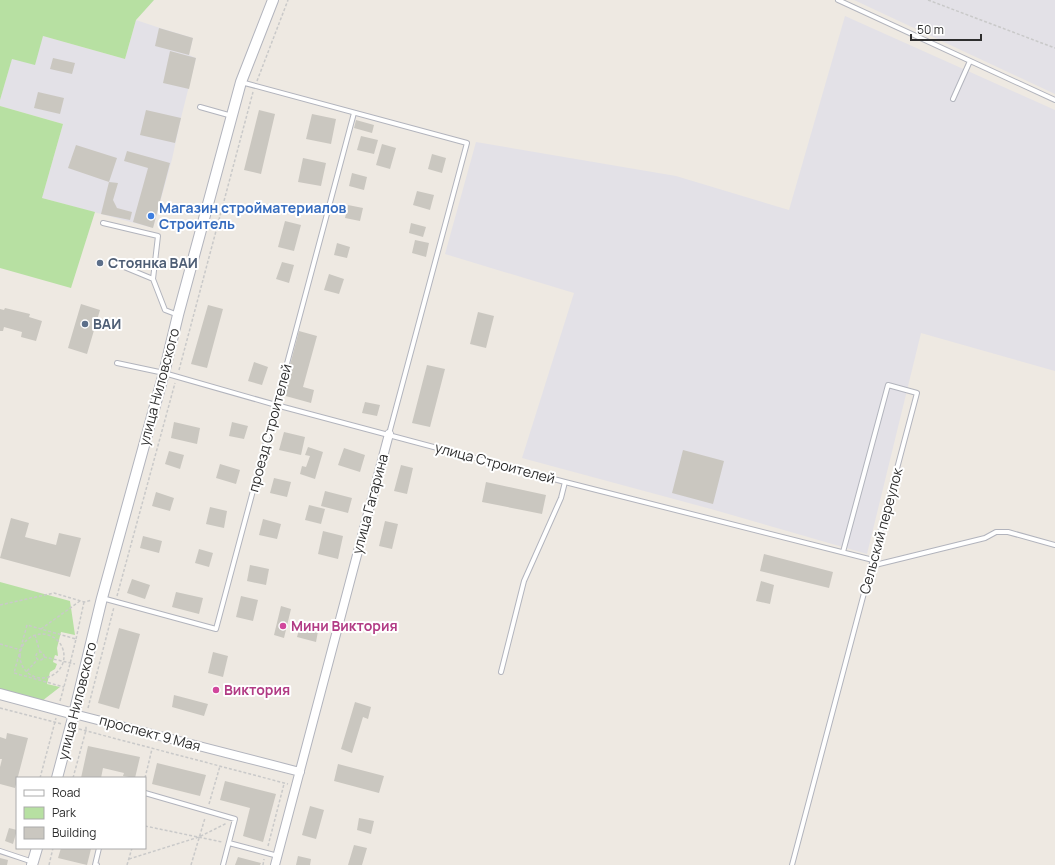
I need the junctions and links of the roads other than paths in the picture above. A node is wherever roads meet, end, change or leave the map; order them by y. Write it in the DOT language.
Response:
graph roads {
  1 [pos="273,0"];
  2 [pos="838,0"];
  3 [pos="970,61"];
  4 [pos="241,82"];
  5 [pos="953,100"];
  6 [pos="1055,100"];
  7 [pos="200,107"];
  8 [pos="354,113"];
  9 [pos="232,116"];
  10 [pos="103,223"];
  11 [pos="124,267"];
  12 [pos="153,279"];
  13 [pos="178,315"];
  14 [pos="118,363"];
  15 [pos="164,373"];
  16 [pos="276,405"];
  17 [pos="388,434"];
  18 [pos="565,482"];
  19 [pos="1055,545"];
  20 [pos="843,552"];
  21 [pos="873,560"];
  22 [pos="871,566"];
  23 [pos="102,598"];
  24 [pos="501,672"];
  25 [pos="0,694"];
  26 [pos="74,714"];
  27 [pos="300,772"];
  28 [pos="56,777"];
  29 [pos="146,793"];
  30 [pos="229,843"];
  31 [pos="37,849"];
  32 [pos="99,849"];
  33 [pos="0,851"];
  34 [pos="278,856"];
  35 [pos="33,863"];
  36 [pos="97,865"];
  37 [pos="223,865"];
  38 [pos="275,865"];
  39 [pos="792,865"];
  1 -- 4 [label="street, улица Ниловского"];
  2 -- 3 [label="lane"];
  3 -- 5 [label="lane"];
  3 -- 6 [label="lane"];
  4 -- 8 [label="lane"];
  4 -- 9 [label="street, улица Ниловского"];
  7 -- 9 [label="lane"];
  8 -- 16 [label="lane, проезд Строителей"];
  8 -- 17 [label="lane, улица Гагарина"];
  9 -- 13 [label="street, улица Ниловского"];
  10 -- 12 [label="lane"];
  11 -- 12 [label="lane"];
  12 -- 13 [label="lane"];
  13 -- 15 [label="street, улица Ниловского"];
  14 -- 15 [label="lane, улица Строителей"];
  15 -- 16 [label="lane, улица Строителей"];
  15 -- 23 [label="street, улица Ниловского"];
  16 -- 17 [label="lane, улица Строителей"];
  16 -- 23 [label="lane, проезд Строителей"];
  17 -- 18 [label="lane, улица Строителей"];
  17 -- 27 [label="street, улица Гагарина"];
  18 -- 20 [label="lane, улица Строителей"];
  18 -- 24 [label="lane"];
  19 -- 22 [label="lane"];
  20 -- 21 [label="lane, улица Строителей"];
  20 -- 21 [label="lane, Сельский переулок"];
  21 -- 22 [label="lane, Сельский переулок"];
  22 -- 39 [label="lane, Сельский переулок"];
  23 -- 26 [label="street, улица Ниловского"];
  25 -- 26 [label="street, проспект 9 Мая"];
  26 -- 27 [label="street, проспект 9 Мая"];
  26 -- 28 [label="street, улица Ниловского"];
  27 -- 34 [label="street, улица Гагарина"];
  29 -- 30 [label="lane"];
  30 -- 34 [label="lane"];
  30 -- 37 [label="lane"];
  31 -- 35 [label="street"];
  32 -- 36 [label="lane"];
  33 -- 35 [label="lane"];
  34 -- 38 [label="street, улица Гагарина"];
}
